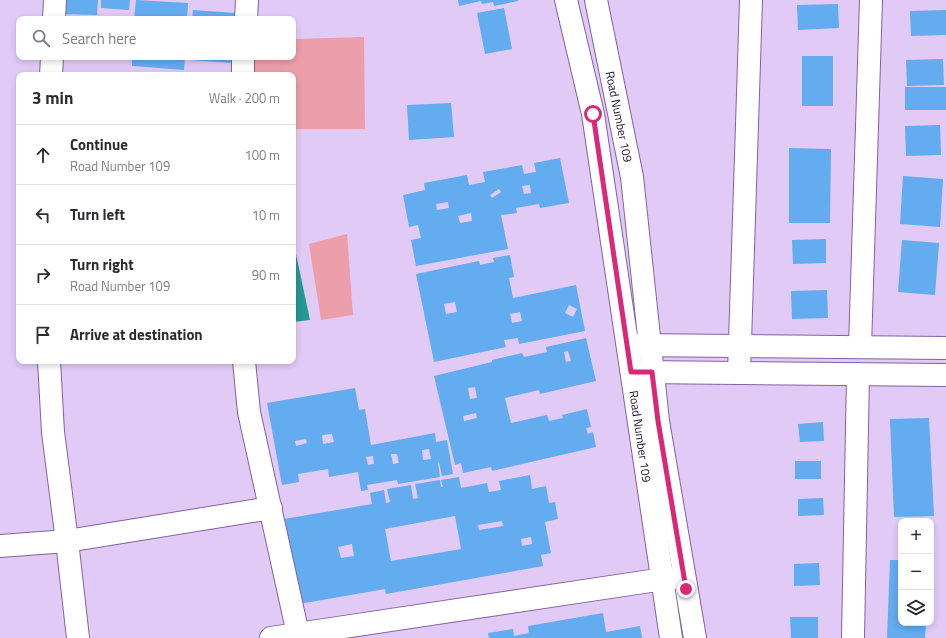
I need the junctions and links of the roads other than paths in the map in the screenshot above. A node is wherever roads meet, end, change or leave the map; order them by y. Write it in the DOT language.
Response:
graph roads {
  1 [pos="55,0"];
  2 [pos="247,0"];
  3 [pos="566,0"];
  4 [pos="596,0"];
  5 [pos="750,0"];
  6 [pos="871,0"];
  7 [pos="54,16"];
  8 [pos="246,16"];
  9 [pos="52,60"];
  10 [pos="243,60"];
  11 [pos="51,72"];
  12 [pos="243,72"];
  13 [pos="627,345"];
  14 [pos="650,345"];
  15 [pos="740,346"];
  16 [pos="860,347"];
  17 [pos="946,348"];
  18 [pos="49,364"];
  19 [pos="244,364"];
  20 [pos="642,372"];
  21 [pos="739,373"];
  22 [pos="858,374"];
  23 [pos="946,375"];
  24 [pos="271,508"];
  25 [pos="67,541"];
  26 [pos="0,546"];
  27 [pos="684,576"];
  28 [pos="662,579"];
  29 [pos="298,634"];
  30 [pos="78,638"];
  31 [pos="271,638"];
  32 [pos="671,638"];
  33 [pos="695,638"];
  34 [pos="853,638"];
  1 -- 7 [label="street"];
  2 -- 8 [label="street"];
  3 -- 13 [label="street, Road Number 109"];
  4 -- 14 [label="street, Road Number 109"];
  5 -- 15 [label="street"];
  6 -- 16 [label="street"];
  9 -- 11 [label="street"];
  10 -- 12 [label="street"];
  13 -- 14 [label="street"];
  13 -- 20 [label="street, Road Number 109"];
  14 -- 15 [label="street"];
  14 -- 20 [label="street, Road Number 109"];
  15 -- 16 [label="street"];
  15 -- 21 [label="street"];
  16 -- 17 [label="street"];
  18 -- 25 [label="street"];
  19 -- 24 [label="street"];
  20 -- 21 [label="street"];
  20 -- 27 [label="street, Road Number 109"];
  20 -- 28 [label="street, Road Number 109"];
  21 -- 22 [label="street"];
  22 -- 23 [label="street"];
  22 -- 34 [label="street"];
  24 -- 25 [label="street"];
  24 -- 29 [label="street"];
  25 -- 26 [label="street"];
  25 -- 30 [label="street"];
  27 -- 28 [label="street"];
  27 -- 33 [label="street, Road Number 109"];
  28 -- 29 [label="street"];
  28 -- 32 [label="street, Road Number 109"];
  29 -- 31 [label="street"];
}
